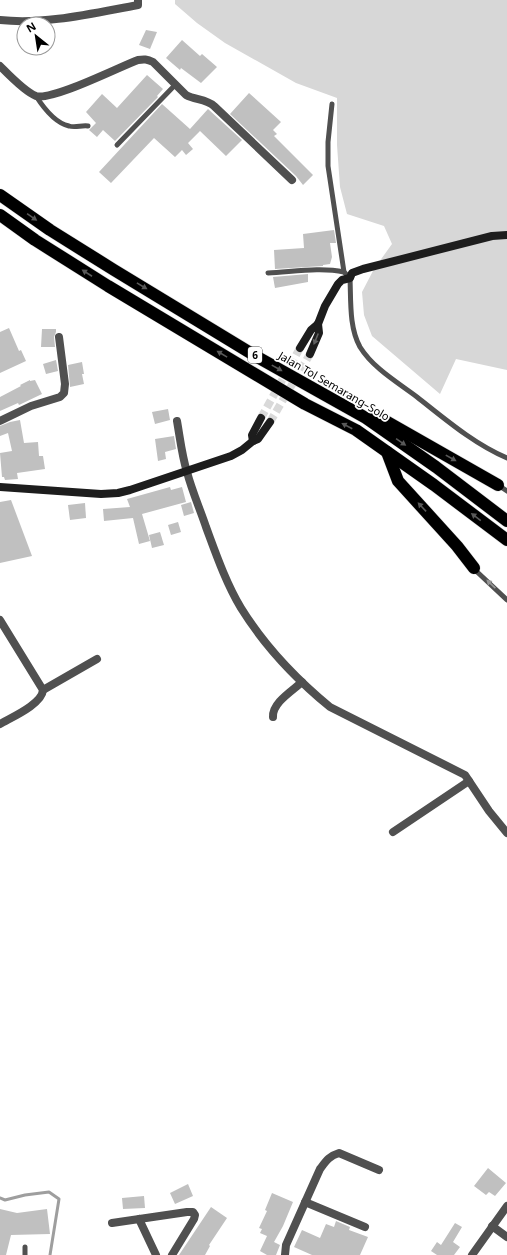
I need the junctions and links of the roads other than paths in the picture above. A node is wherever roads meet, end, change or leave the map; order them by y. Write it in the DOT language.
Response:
graph roads {
  1 [pos="138,0"];
  2 [pos="0,20"];
  3 [pos="0,66"];
  4 [pos="176,84"];
  5 [pos="36,96"];
  6 [pos="332,104"];
  7 [pos="88,126"];
  8 [pos="117,144"];
  9 [pos="292,180"];
  10 [pos="0,195"];
  11 [pos="0,215"];
  12 [pos="507,235"];
  13 [pos="344,272"];
  14 [pos="268,273"];
  15 [pos="350,278"];
  16 [pos="318,324"];
  17 [pos="59,337"];
  18 [pos="300,348"];
  19 [pos="310,354"];
  20 [pos="329,397"];
  21 [pos="261,418"];
  22 [pos="0,421"];
  23 [pos="177,421"];
  24 [pos="270,422"];
  25 [pos="253,441"];
  26 [pos="387,452"];
  27 [pos="507,458"];
  28 [pos="187,472"];
  29 [pos="0,487"];
  30 [pos="504,488"];
  31 [pos="507,521"];
  32 [pos="507,540"];
  33 [pos="474,568"];
  34 [pos="507,600"];
  35 [pos="0,620"];
  36 [pos="97,659"];
  37 [pos="302,682"];
  38 [pos="43,690"];
  39 [pos="273,717"];
  40 [pos="0,724"];
  41 [pos="469,781"];
  42 [pos="393,832"];
  43 [pos="507,833"];
  44 [pos="379,1170"];
  45 [pos="305,1202"];
  46 [pos="507,1206"];
  47 [pos="139,1219"];
  48 [pos="112,1223"];
  49 [pos="492,1226"];
  50 [pos="365,1227"];
  51 [pos="507,1237"];
  52 [pos="25,1247"];
  53 [pos="25,1255"];
  54 [pos="156,1255"];
  55 [pos="172,1255"];
  56 [pos="285,1255"];
  57 [pos="472,1255"];
  1 -- 2 [label="street"];
  3 -- 5 [label="street"];
  4 -- 5 [label="street"];
  4 -- 8 [label="lane"];
  4 -- 9 [label="street"];
  5 -- 7 [label="lane"];
  6 -- 13 [label="lane"];
  10 -- 20 [label="highway, Jalan Tol Semarang–Solo / 6, one-way"];
  26 -- 11 [label="highway, 6, one-way"];
  12 -- 15 [label="street"];
  13 -- 14 [label="lane"];
  13 -- 15 [label="lane"];
  15 -- 16 [label="street"];
  15 -- 27 [label="lane"];
  16 -- 18 [label="street"];
  16 -- 19 [label="street, one-way"];
  17 -- 22 [label="street"];
  20 -- 30 [label="highway, one-way"];
  20 -- 31 [label="highway, Jalan Tol Semarang–Solo / 6, one-way"];
  21 -- 25 [label="street"];
  23 -- 28 [label="street"];
  24 -- 25 [label="street"];
  25 -- 28 [label="street"];
  32 -- 26 [label="highway, 6, one-way"];
  33 -- 26 [label="highway, one-way"];
  28 -- 29 [label="street"];
  28 -- 37 [label="street"];
  34 -- 33 [label="lane, one-way"];
  35 -- 38 [label="street"];
  36 -- 38 [label="street"];
  37 -- 39 [label="street"];
  37 -- 41 [label="street"];
  38 -- 40 [label="street"];
  41 -- 42 [label="street"];
  41 -- 43 [label="street"];
  44 -- 45 [label="street"];
  45 -- 50 [label="street"];
  45 -- 56 [label="street"];
  46 -- 49 [label="street"];
  47 -- 48 [label="street"];
  47 -- 54 [label="street"];
  47 -- 55 [label="street"];
  49 -- 51 [label="street"];
  49 -- 57 [label="street"];
  52 -- 53 [label="lane"];
}
